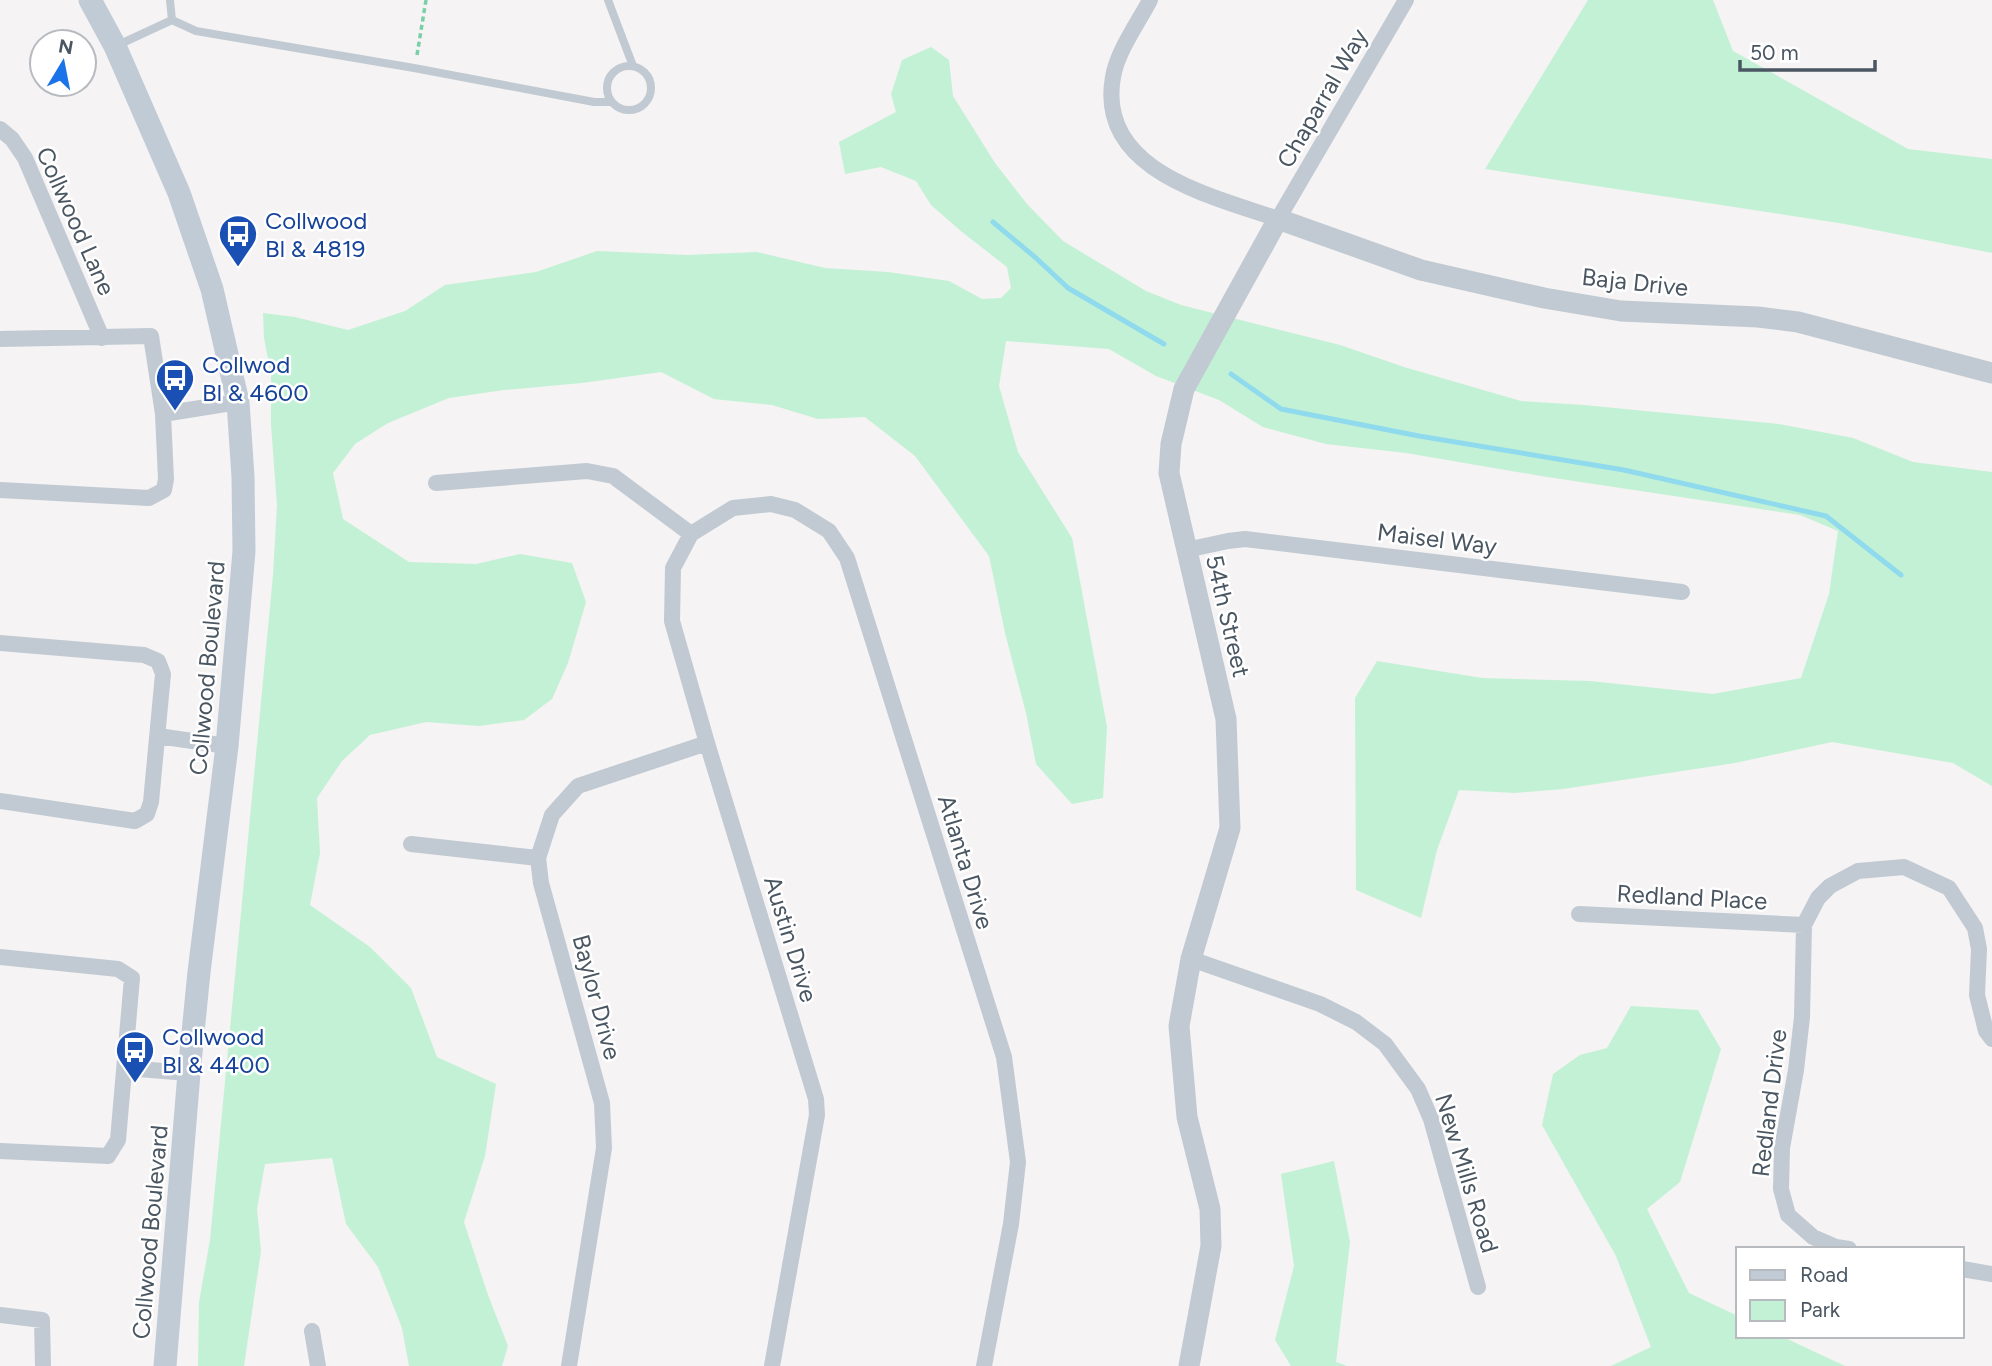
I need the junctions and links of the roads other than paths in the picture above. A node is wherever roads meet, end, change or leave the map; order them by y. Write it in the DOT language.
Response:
graph roads {
  1 [pos="90,0"];
  2 [pos="170,0"];
  3 [pos="608,0"];
  4 [pos="1150,0"];
  5 [pos="1406,0"];
  6 [pos="173,20"];
  7 [pos="115,47"];
  8 [pos="633,66"];
  9 [pos="611,102"];
  10 [pos="0,129"];
  11 [pos="1278,219"];
  12 [pos="102,338"];
  13 [pos="0,339"];
  14 [pos="1992,373"];
  15 [pos="238,402"];
  16 [pos="163,414"];
  17 [pos="436,483"];
  18 [pos="0,490"];
  19 [pos="691,534"];
  20 [pos="1186,550"];
  21 [pos="1682,592"];
  22 [pos="0,643"];
  23 [pos="158,737"];
  24 [pos="707,743"];
  25 [pos="227,746"];
  26 [pos="0,801"];
  27 [pos="411,844"];
  28 [pos="538,858"];
  29 [pos="1578,914"];
  30 [pos="1804,925"];
  31 [pos="0,957"];
  32 [pos="1191,959"];
  33 [pos="1992,1039"];
  34 [pos="125,1068"];
  35 [pos="189,1073"];
  36 [pos="0,1151"];
  37 [pos="1836,1247"];
  38 [pos="1964,1269"];
  39 [pos="1992,1274"];
  40 [pos="1478,1287"];
  41 [pos="0,1315"];
  42 [pos="312,1331"];
  43 [pos="43,1366"];
  44 [pos="165,1366"];
  45 [pos="317,1366"];
  46 [pos="569,1366"];
  47 [pos="772,1366"];
  48 [pos="984,1366"];
  49 [pos="1189,1366"];
  1 -- 7 [label="main road, Collwood Boulevard"];
  2 -- 6 [label="lane"];
  3 -- 8 [label="lane"];
  4 -- 11 [label="street"];
  5 -- 11 [label="street, Chaparral Way"];
  6 -- 7 [label="lane"];
  6 -- 9 [label="lane"];
  7 -- 15 [label="main road, Collwood Boulevard"];
  8 -- 9 [label="lane"];
  8 -- 9 [label="lane"];
  10 -- 12 [label="street, Collwood Lane"];
  11 -- 14 [label="street, Baja Drive"];
  11 -- 20 [label="street, 54th Street"];
  12 -- 13 [label="street"];
  12 -- 16 [label="street"];
  15 -- 16 [label="street"];
  15 -- 25 [label="main road, Collwood Boulevard"];
  16 -- 18 [label="street"];
  17 -- 19 [label="street"];
  19 -- 24 [label="street, Austin Drive"];
  19 -- 48 [label="street, Atlanta Drive"];
  20 -- 21 [label="street, Maisel Way"];
  20 -- 32 [label="street, 54th Street"];
  22 -- 23 [label="street"];
  23 -- 25 [label="street"];
  23 -- 26 [label="street"];
  24 -- 28 [label="street, Baylor Drive"];
  24 -- 47 [label="street, Austin Drive"];
  25 -- 35 [label="main road, Collwood Boulevard"];
  27 -- 28 [label="street"];
  28 -- 46 [label="street, Baylor Drive"];
  29 -- 30 [label="street, Redland Place"];
  30 -- 33 [label="street"];
  30 -- 37 [label="street, Redland Drive"];
  31 -- 34 [label="street"];
  32 -- 40 [label="street, New Mills Road"];
  32 -- 49 [label="street, 54th Street"];
  34 -- 35 [label="street"];
  34 -- 36 [label="street"];
  35 -- 44 [label="main road, Collwood Boulevard"];
  38 -- 39 [label="street"];
  41 -- 43 [label="street"];
  42 -- 45 [label="street"];
}
